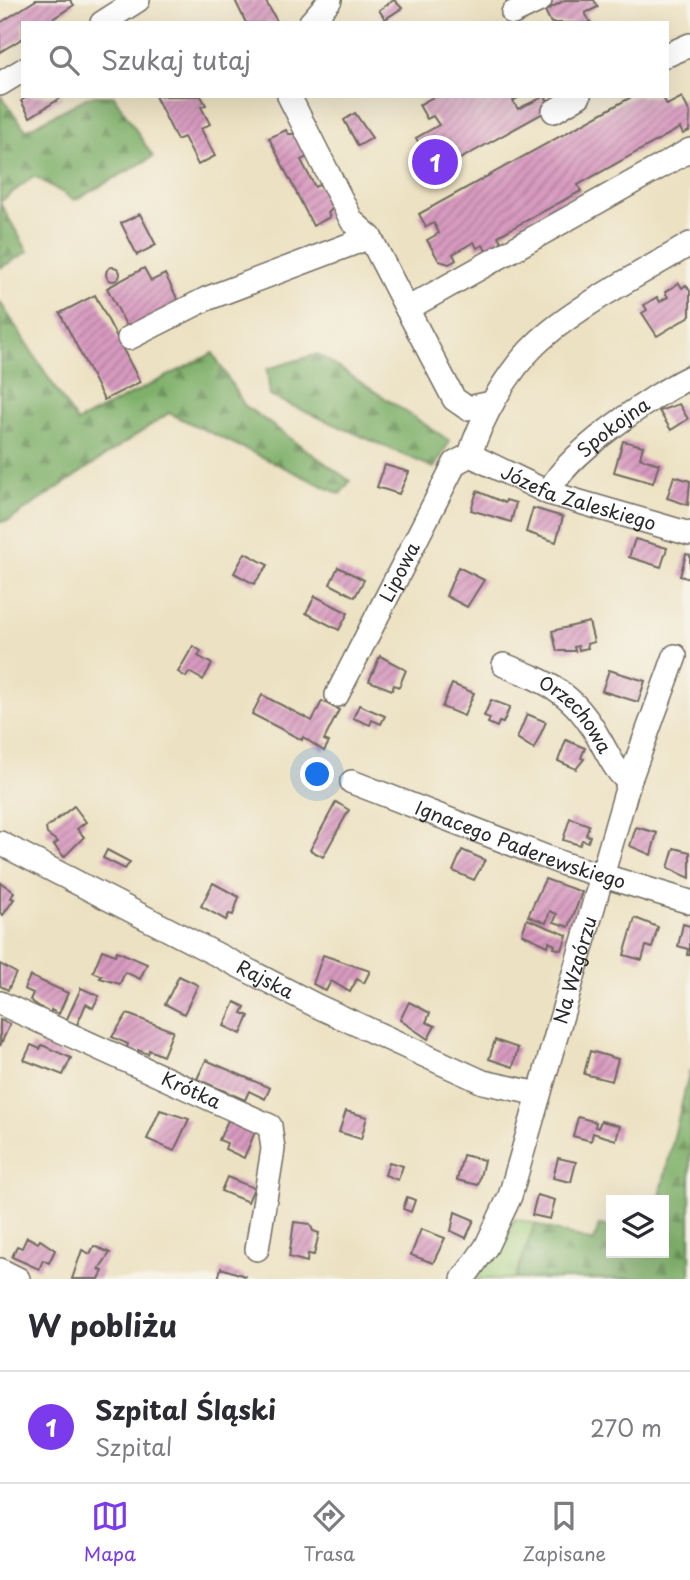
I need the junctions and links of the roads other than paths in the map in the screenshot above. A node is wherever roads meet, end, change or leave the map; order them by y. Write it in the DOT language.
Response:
graph roads {
  1 [pos="138,0"];
  2 [pos="330,0"];
  3 [pos="540,0"];
  4 [pos="513,13"];
  5 [pos="105,21"];
  6 [pos="312,21"];
  7 [pos="690,45"];
  8 [pos="669,54"];
  9 [pos="21,71"];
  10 [pos="0,84"];
  11 [pos="290,98"];
  12 [pos="576,98"];
  13 [pos="554,111"];
  14 [pos="690,150"];
  15 [pos="370,237"];
  16 [pos="690,244"];
  17 [pos="407,309"];
  18 [pos="129,338"];
  19 [pos="690,377"];
  20 [pos="492,403"];
  21 [pos="470,455"];
  22 [pos="550,493"];
  23 [pos="690,534"];
  24 [pos="675,656"];
  25 [pos="504,665"];
  26 [pos="337,695"];
  27 [pos="352,782"];
  28 [pos="629,782"];
  29 [pos="0,844"];
  30 [pos="604,877"];
  31 [pos="690,902"];
  32 [pos="0,1003"];
  33 [pos="539,1094"];
  34 [pos="257,1249"];
  35 [pos="0,1270"];
  36 [pos="18,1279"];
  37 [pos="463,1279"];
  1 -- 5 [label="street"];
  2 -- 6 [label="street"];
  3 -- 4 [label="street"];
  7 -- 8 [label="street"];
  9 -- 10 [label="street"];
  11 -- 15 [label="street"];
  12 -- 13 [label="street"];
  14 -- 17 [label="street"];
  15 -- 17 [label="street"];
  15 -- 18 [label="street"];
  16 -- 20 [label="street, Lipowa"];
  17 -- 20 [label="street"];
  19 -- 22 [label="street, Spokojna"];
  20 -- 21 [label="street, Lipowa"];
  21 -- 22 [label="street, Józefa Zaleskiego"];
  21 -- 26 [label="street, Lipowa"];
  22 -- 23 [label="street, Józefa Zaleskiego"];
  24 -- 28 [label="street, Na Wzgórzu"];
  25 -- 28 [label="street, Orzechowa"];
  27 -- 30 [label="street, Ignacego Paderewskiego"];
  28 -- 30 [label="street, Na Wzgórzu"];
  29 -- 33 [label="street, Rajska"];
  30 -- 31 [label="street, Ignacego Paderewskiego"];
  30 -- 33 [label="street, Na Wzgórzu"];
  32 -- 34 [label="street, Krótka"];
  33 -- 37 [label="street, Na Wzgórzu"];
  35 -- 36 [label="street"];
}
